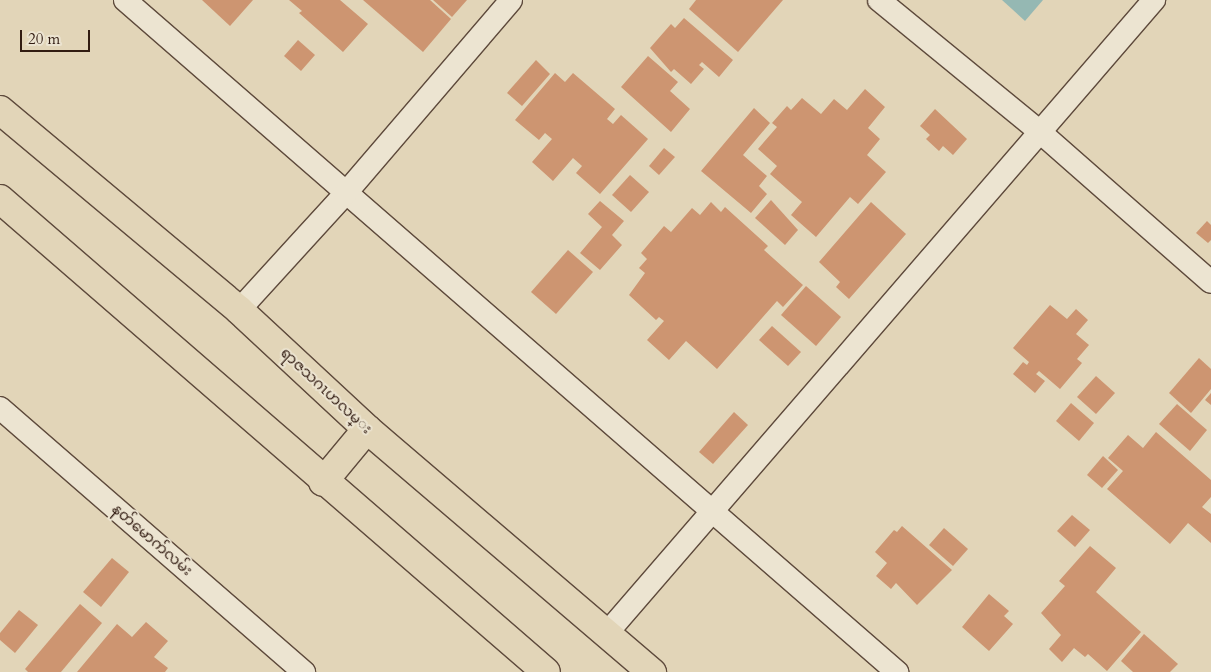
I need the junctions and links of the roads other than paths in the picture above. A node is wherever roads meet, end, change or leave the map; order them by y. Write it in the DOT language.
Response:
graph roads {
  1 [pos="125,0"];
  2 [pos="512,0"];
  3 [pos="878,0"];
  4 [pos="1154,0"];
  5 [pos="0,110"];
  6 [pos="1040,132"];
  7 [pos="345,194"];
  8 [pos="0,199"];
  9 [pos="1211,282"];
  10 [pos="239,310"];
  11 [pos="0,408"];
  12 [pos="367,429"];
  13 [pos="323,482"];
  14 [pos="713,514"];
  15 [pos="607,634"];
  16 [pos="304,672"];
  17 [pos="546,672"];
  18 [pos="652,672"];
  19 [pos="897,672"];
  1 -- 7 [label="street"];
  2 -- 7 [label="street"];
  3 -- 6 [label="street"];
  4 -- 6 [label="street"];
  5 -- 10 [label="main road, ရာဇသဂၤဟလမ္း"];
  6 -- 9 [label="street"];
  6 -- 14 [label="street"];
  7 -- 10 [label="street"];
  7 -- 14 [label="street"];
  8 -- 13 [label="main road"];
  10 -- 12 [label="main road, ရာဇသဂၤဟလမ္း"];
  11 -- 16 [label="street, နတ်မောက်လမ်း"];
  12 -- 13 [label="main road"];
  12 -- 15 [label="main road, ရာဇသဂၤဟလမ္း"];
  13 -- 17 [label="main road"];
  14 -- 15 [label="street"];
  14 -- 19 [label="street"];
  15 -- 18 [label="main road, ရာဇသဂၤဟလမ္း"];
}
